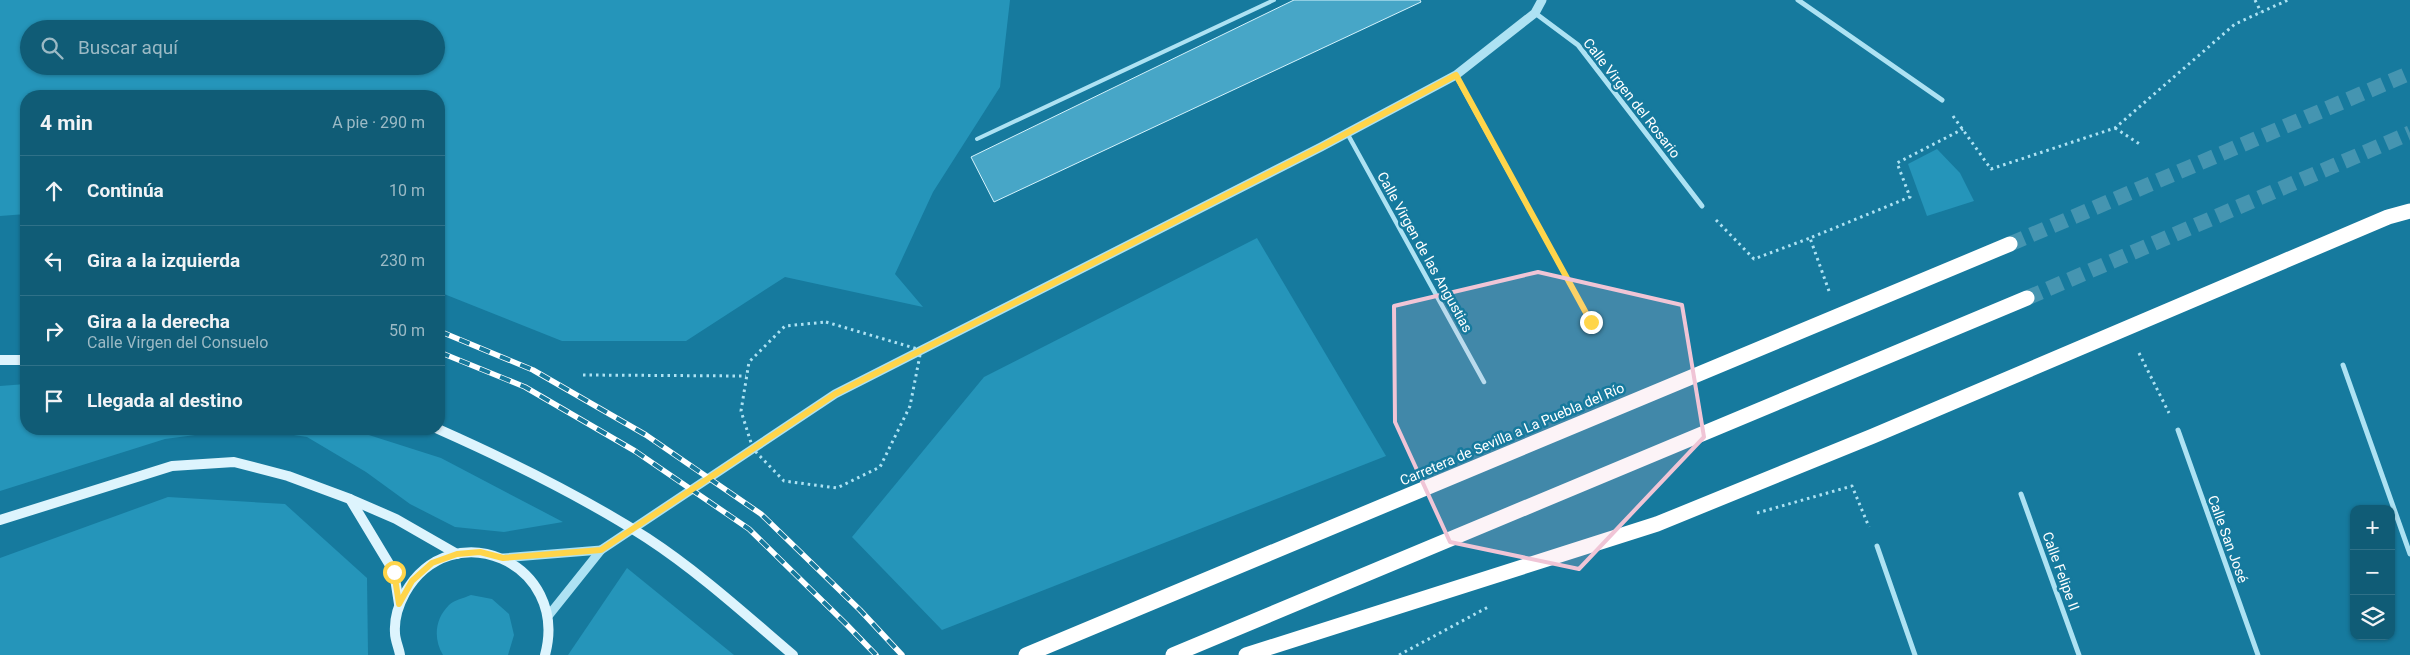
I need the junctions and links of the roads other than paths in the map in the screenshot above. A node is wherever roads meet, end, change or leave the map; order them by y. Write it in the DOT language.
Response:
graph roads {
  1 [pos="1274,0"];
  2 [pos="1542,0"];
  3 [pos="1798,0"];
  4 [pos="1535,13"];
  5 [pos="1456,75"];
  6 [pos="1942,100"];
  7 [pos="1347,133"];
  8 [pos="977,139"];
  9 [pos="1702,206"];
  10 [pos="2410,211"];
  11 [pos="2010,244"];
  12 [pos="2027,298"];
  13 [pos="1591,322"];
  14 [pos="0,360"];
  15 [pos="20,360"];
  16 [pos="2343,365"];
  17 [pos="1484,382"];
  18 [pos="2178,430"];
  19 [pos="445,432"];
  20 [pos="2021,494"];
  21 [pos="350,499"];
  22 [pos="0,520"];
  23 [pos="2410,533"];
  24 [pos="2403,535"];
  25 [pos="1877,546"];
  26 [pos="601,550"];
  27 [pos="457,554"];
  28 [pos="2410,554"];
  29 [pos="503,558"];
  30 [pos="399,604"];
  31 [pos="548,615"];
  32 [pos="400,655"];
  33 [pos="545,655"];
  34 [pos="793,655"];
  35 [pos="1026,655"];
  36 [pos="1173,655"];
  37 [pos="1246,655"];
  38 [pos="1915,655"];
  39 [pos="2079,655"];
  40 [pos="2258,655"];
  1 -- 8 [label="lane"];
  2 -- 4 [label="street"];
  3 -- 6 [label="street"];
  4 -- 5 [label="street"];
  4 -- 9 [label="street, Calle Virgen del Rosario"];
  5 -- 7 [label="street"];
  5 -- 13 [label="street"];
  7 -- 17 [label="street, Calle Virgen de las Angustias"];
  7 -- 26 [label="street"];
  10 -- 37 [label="highway"];
  11 -- 35 [label="highway, Carretera de Sevilla a La Puebla del Río"];
  12 -- 36 [label="highway"];
  14 -- 15 [label="main road"];
  16 -- 24 [label="street"];
  18 -- 40 [label="street, Calle San José"];
  19 -- 34 [label="main road, bridge"];
  20 -- 39 [label="street, Calle Felipe II"];
  21 -- 22 [label="main road"];
  21 -- 27 [label="main road"];
  21 -- 30 [label="main road"];
  23 -- 24 [label="street"];
  24 -- 28 [label="street"];
  25 -- 38 [label="street"];
  26 -- 29 [label="street"];
  26 -- 31 [label="street"];
  27 -- 29 [label="main road"];
  27 -- 30 [label="main road"];
  29 -- 31 [label="main road"];
  30 -- 32 [label="main road"];
  31 -- 33 [label="main road"];
}
